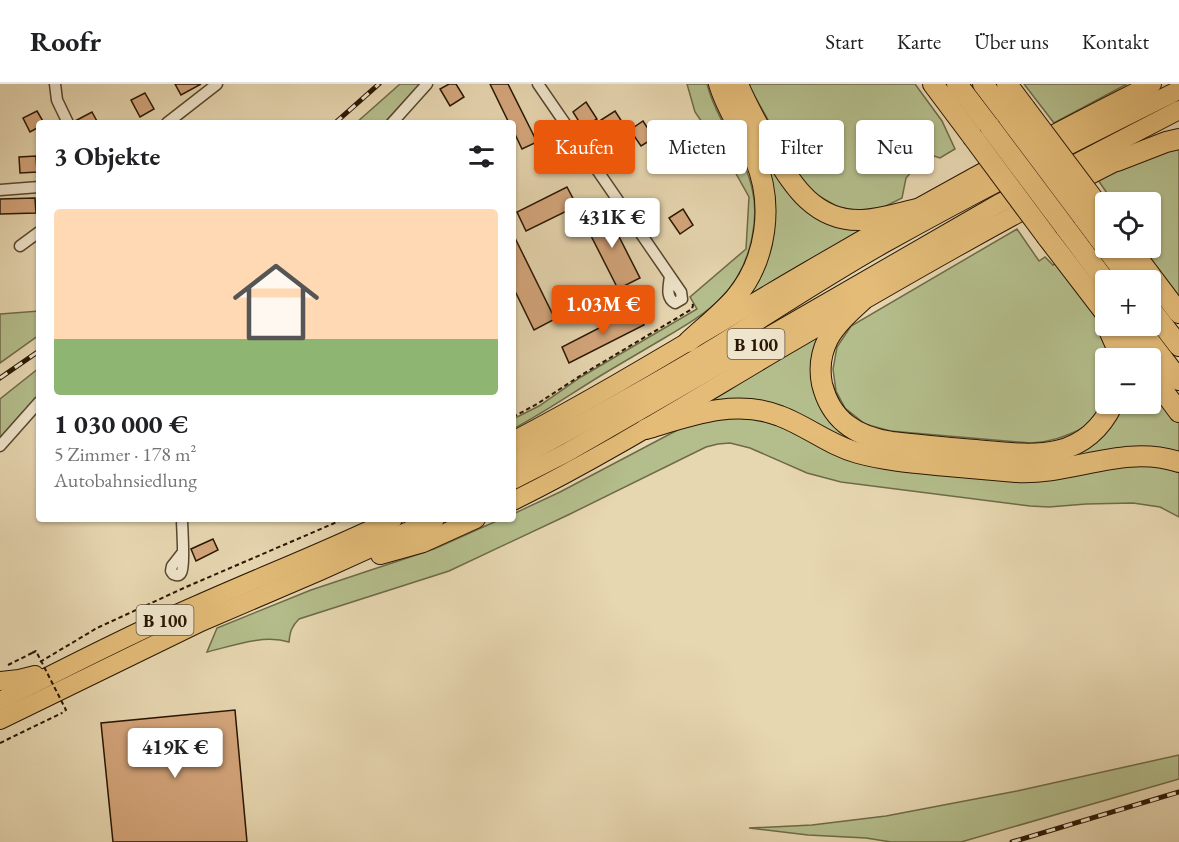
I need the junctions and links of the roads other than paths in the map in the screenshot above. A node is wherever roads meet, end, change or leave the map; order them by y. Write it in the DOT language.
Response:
graph roads {
  1 [pos="55,84"];
  2 [pos="217,84"];
  3 [pos="427,84"];
  4 [pos="538,84"];
  5 [pos="719,84"];
  6 [pos="738,84"];
  7 [pos="933,84"];
  8 [pos="957,84"];
  9 [pos="983,84"];
  10 [pos="1007,84"];
  11 [pos="1152,84"];
  12 [pos="1179,90"];
  13 [pos="1179,110"];
  14 [pos="67,120"];
  15 [pos="171,120"];
  16 [pos="395,120"];
  17 [pos="1179,130"];
  18 [pos="981,132"];
  19 [pos="1179,139"];
  20 [pos="1118,161"];
  21 [pos="36,187"];
  22 [pos="0,190"];
  23 [pos="916,209"];
  24 [pos="1095,212"];
  25 [pos="1095,212"];
  26 [pos="36,234"];
  27 [pos="20,246"];
  28 [pos="1138,258"];
  29 [pos="1097,270"];
  30 [pos="682,296"];
  31 [pos="1095,300"];
  32 [pos="862,301"];
  33 [pos="1179,313"];
  34 [pos="1161,322"];
  35 [pos="1122,336"];
  36 [pos="1146,336"];
  37 [pos="688,342"];
  38 [pos="1179,346"];
  39 [pos="1131,348"];
  40 [pos="1179,380"];
  41 [pos="1161,388"];
  42 [pos="36,405"];
  43 [pos="1179,412"];
  44 [pos="1106,414"];
  45 [pos="646,429"];
  46 [pos="516,439"];
  47 [pos="0,446"];
  48 [pos="516,459"];
  49 [pos="1179,462"];
  50 [pos="516,478"];
  51 [pos="516,499"];
  52 [pos="182,522"];
  53 [pos="372,522"];
  54 [pos="387,522"];
  55 [pos="428,522"];
  56 [pos="469,522"];
  57 [pos="342,543"];
  58 [pos="183,552"];
  59 [pos="320,572"];
  60 [pos="72,665"];
  61 [pos="4,673"];
  62 [pos="0,701"];
  63 [pos="26,707"];
  64 [pos="0,720"];
  65 [pos="0,726"];
  1 -- 14 [label="street"];
  2 -- 15 [label="street"];
  3 -- 16 [label="street"];
  4 -- 30 [label="street"];
  5 -- 37 [label="highway"];
  6 -- 23 [label="highway"];
  7 -- 18 [label="highway"];
  8 -- 18 [label="highway"];
  9 -- 24 [label="highway, bridge"];
  10 -- 25 [label="highway, bridge"];
  11 -- 23 [label="highway"];
  12 -- 48 [label="highway, B 100"];
  13 -- 50 [label="highway, B 100"];
  17 -- 20 [label="highway"];
  18 -- 29 [label="highway, bridge"];
  18 -- 31 [label="highway, bridge"];
  19 -- 20 [label="highway"];
  20 -- 32 [label="highway"];
  21 -- 22 [label="street"];
  23 -- 37 [label="highway"];
  26 -- 27 [label="street"];
  28 -- 33 [label="highway"];
  32 -- 44 [label="highway"];
  32 -- 45 [label="highway"];
  34 -- 38 [label="highway"];
  35 -- 39 [label="highway"];
  36 -- 40 [label="highway"];
  37 -- 46 [label="highway"];
  41 -- 43 [label="highway"];
  42 -- 47 [label="street"];
  45 -- 49 [label="highway"];
  45 -- 51 [label="highway"];
  52 -- 58 [label="street"];
  53 -- 57 [label="highway"];
  54 -- 57 [label="highway, B 100"];
  55 -- 59 [label="highway, B 100"];
  56 -- 59 [label="highway"];
  57 -- 60 [label="highway, B 100"];
  59 -- 63 [label="highway, B 100"];
  60 -- 61 [label="highway"];
  60 -- 62 [label="highway, B 100"];
  63 -- 64 [label="highway, B 100"];
  63 -- 65 [label="highway"];
}
